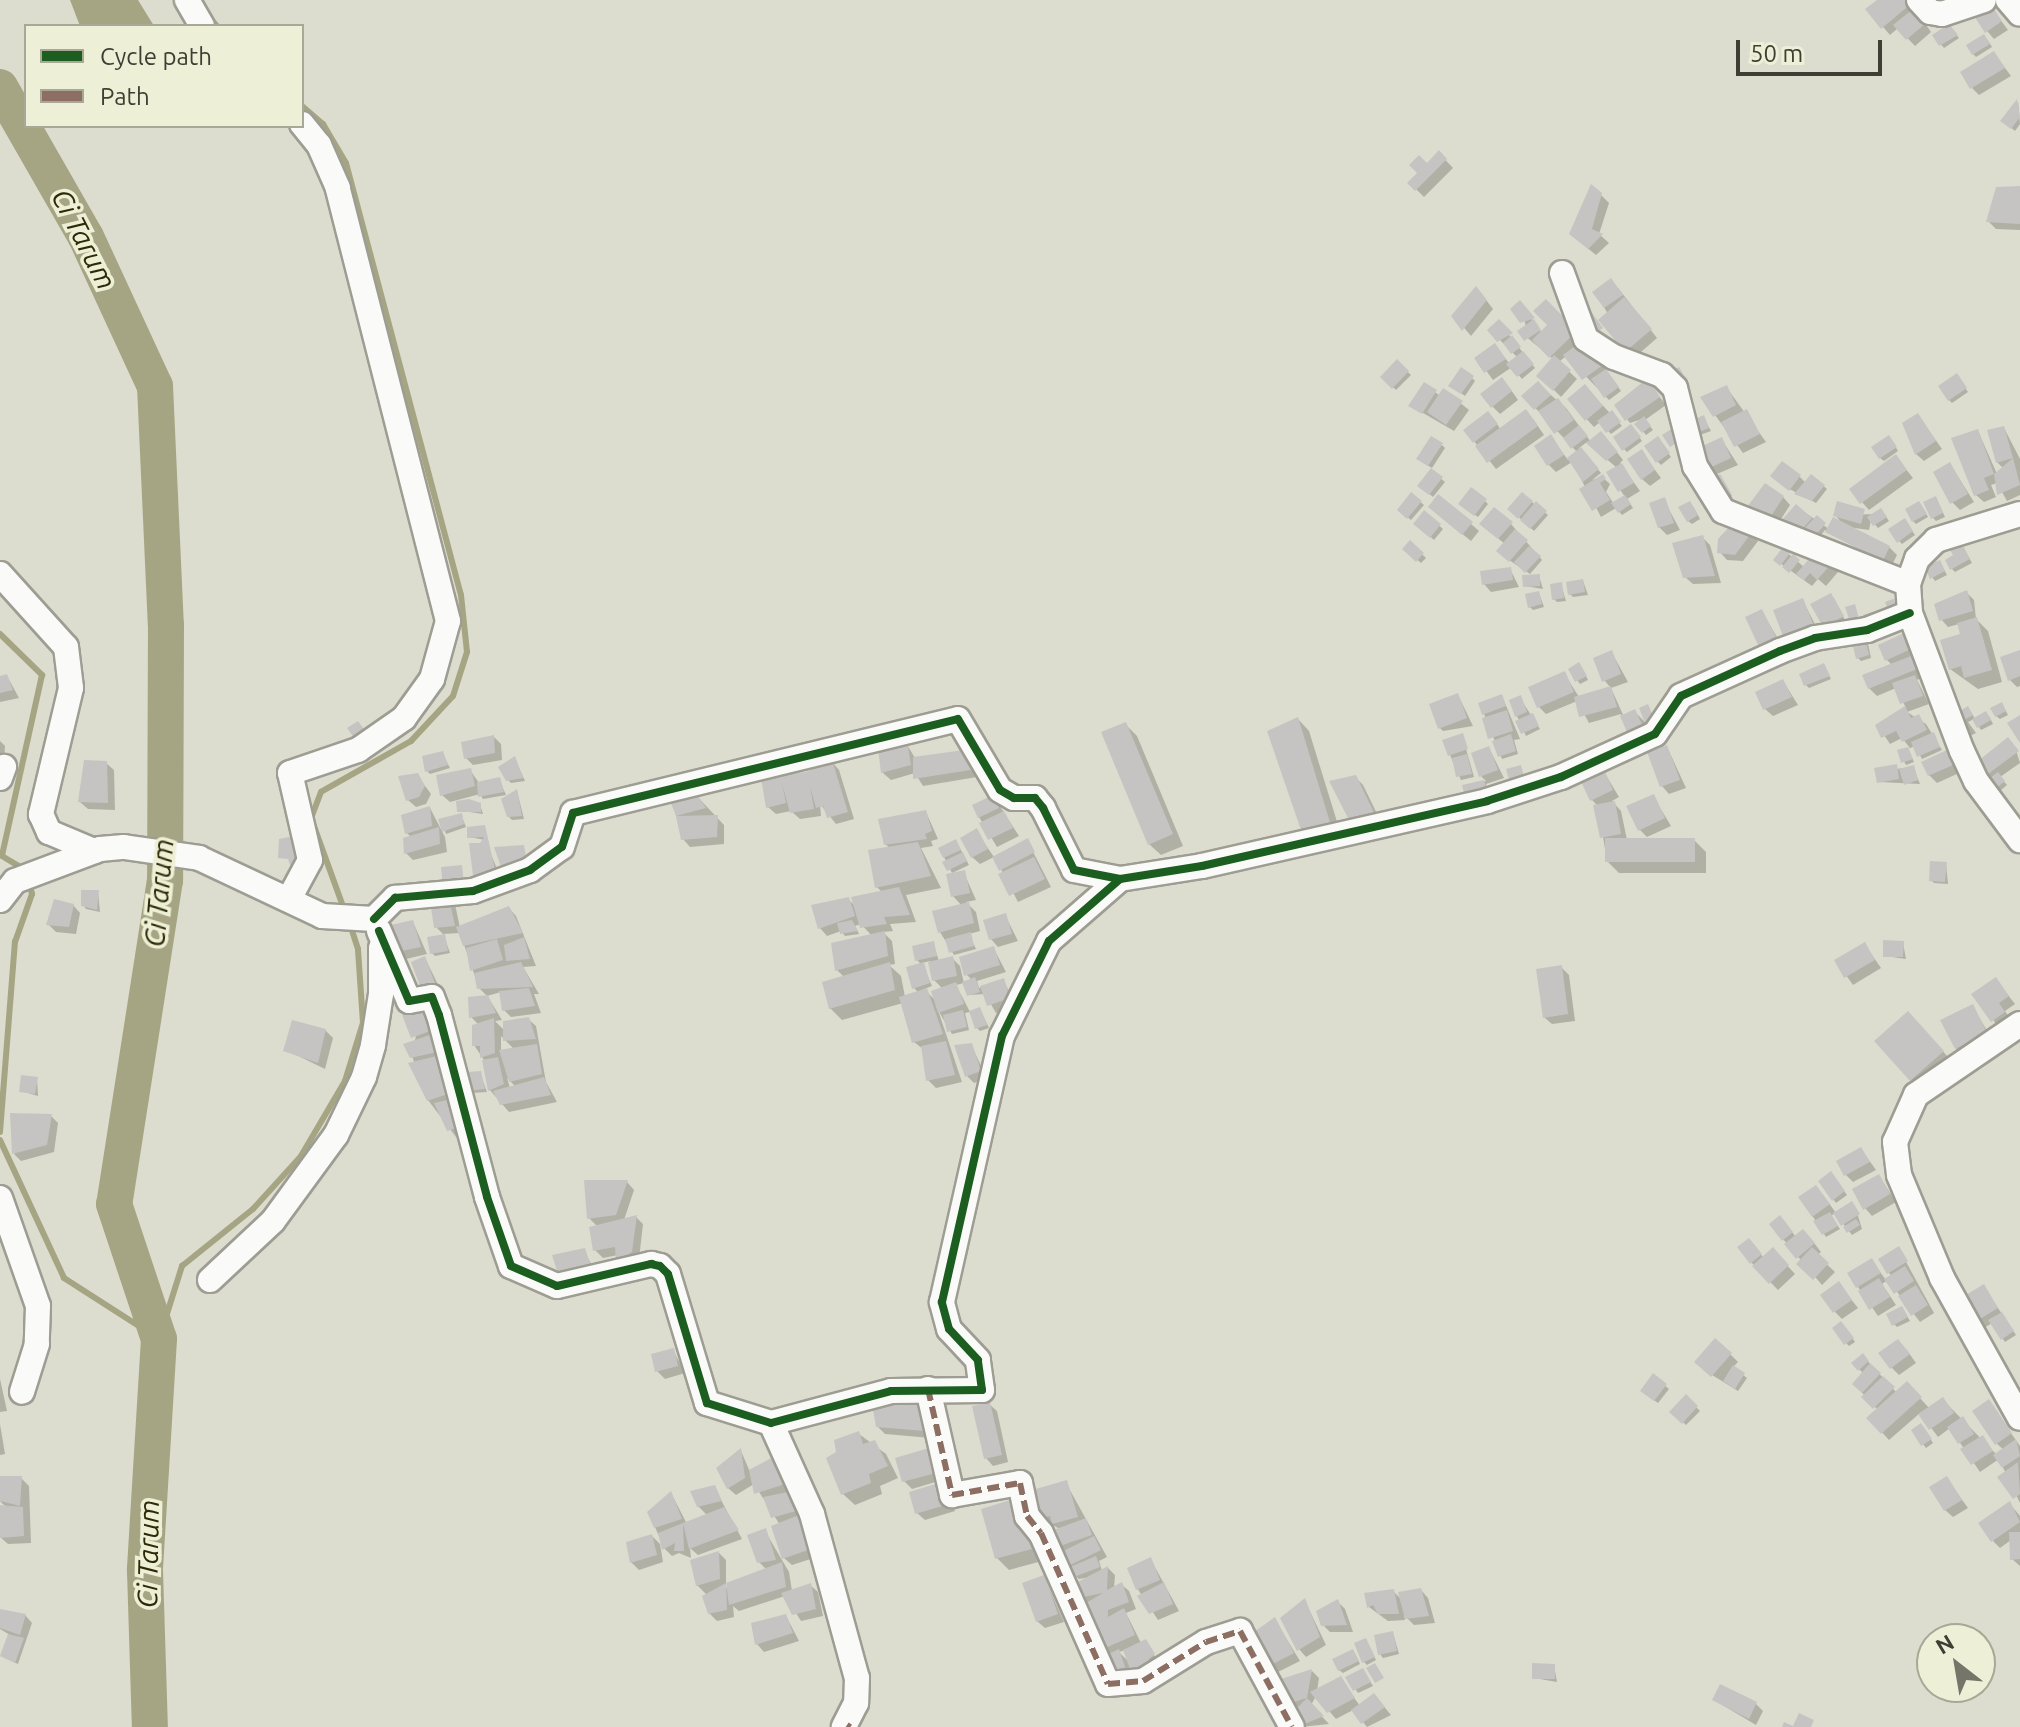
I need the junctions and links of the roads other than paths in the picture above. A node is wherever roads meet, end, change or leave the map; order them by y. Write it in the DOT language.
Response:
graph roads {
  1 [pos="187,0"];
  2 [pos="1919,0"];
  3 [pos="1984,0"];
  4 [pos="2008,0"];
  5 [pos="2020,14"];
  6 [pos="201,24"];
  7 [pos="304,126"];
  8 [pos="1562,273"];
  9 [pos="2020,514"];
  10 [pos="0,574"];
  11 [pos="1908,584"];
  12 [pos="1910,613"];
  13 [pos="2020,840"];
  14 [pos="94,851"];
  15 [pos="1120,879"];
  16 [pos="8,890"];
  17 [pos="289,899"];
  18 [pos="373,922"];
  19 [pos="2020,1024"];
  20 [pos="0,1198"];
  21 [pos="210,1280"];
  22 [pos="928,1389"];
  23 [pos="22,1392"];
  24 [pos="2020,1418"];
  25 [pos="771,1423"];
  26 [pos="847,1726"];
  27 [pos="1292,1727"];
  1 -- 6 [label="street"];
  2 -- 3 [label="street"];
  4 -- 5 [label="street"];
  7 -- 17 [label="street"];
  8 -- 11 [label="street"];
  9 -- 11 [label="street"];
  10 -- 14 [label="street"];
  11 -- 12 [label="street"];
  12 -- 13 [label="street"];
  12 -- 15 [label="street"];
  14 -- 16 [label="street"];
  14 -- 17 [label="street"];
  15 -- 18 [label="street"];
  15 -- 22 [label="street"];
  17 -- 18 [label="street"];
  18 -- 21 [label="street"];
  18 -- 25 [label="street"];
  19 -- 24 [label="street"];
  20 -- 23 [label="street"];
  22 -- 25 [label="street"];
  22 -- 27 [label="street"];
  25 -- 26 [label="street"];
}
